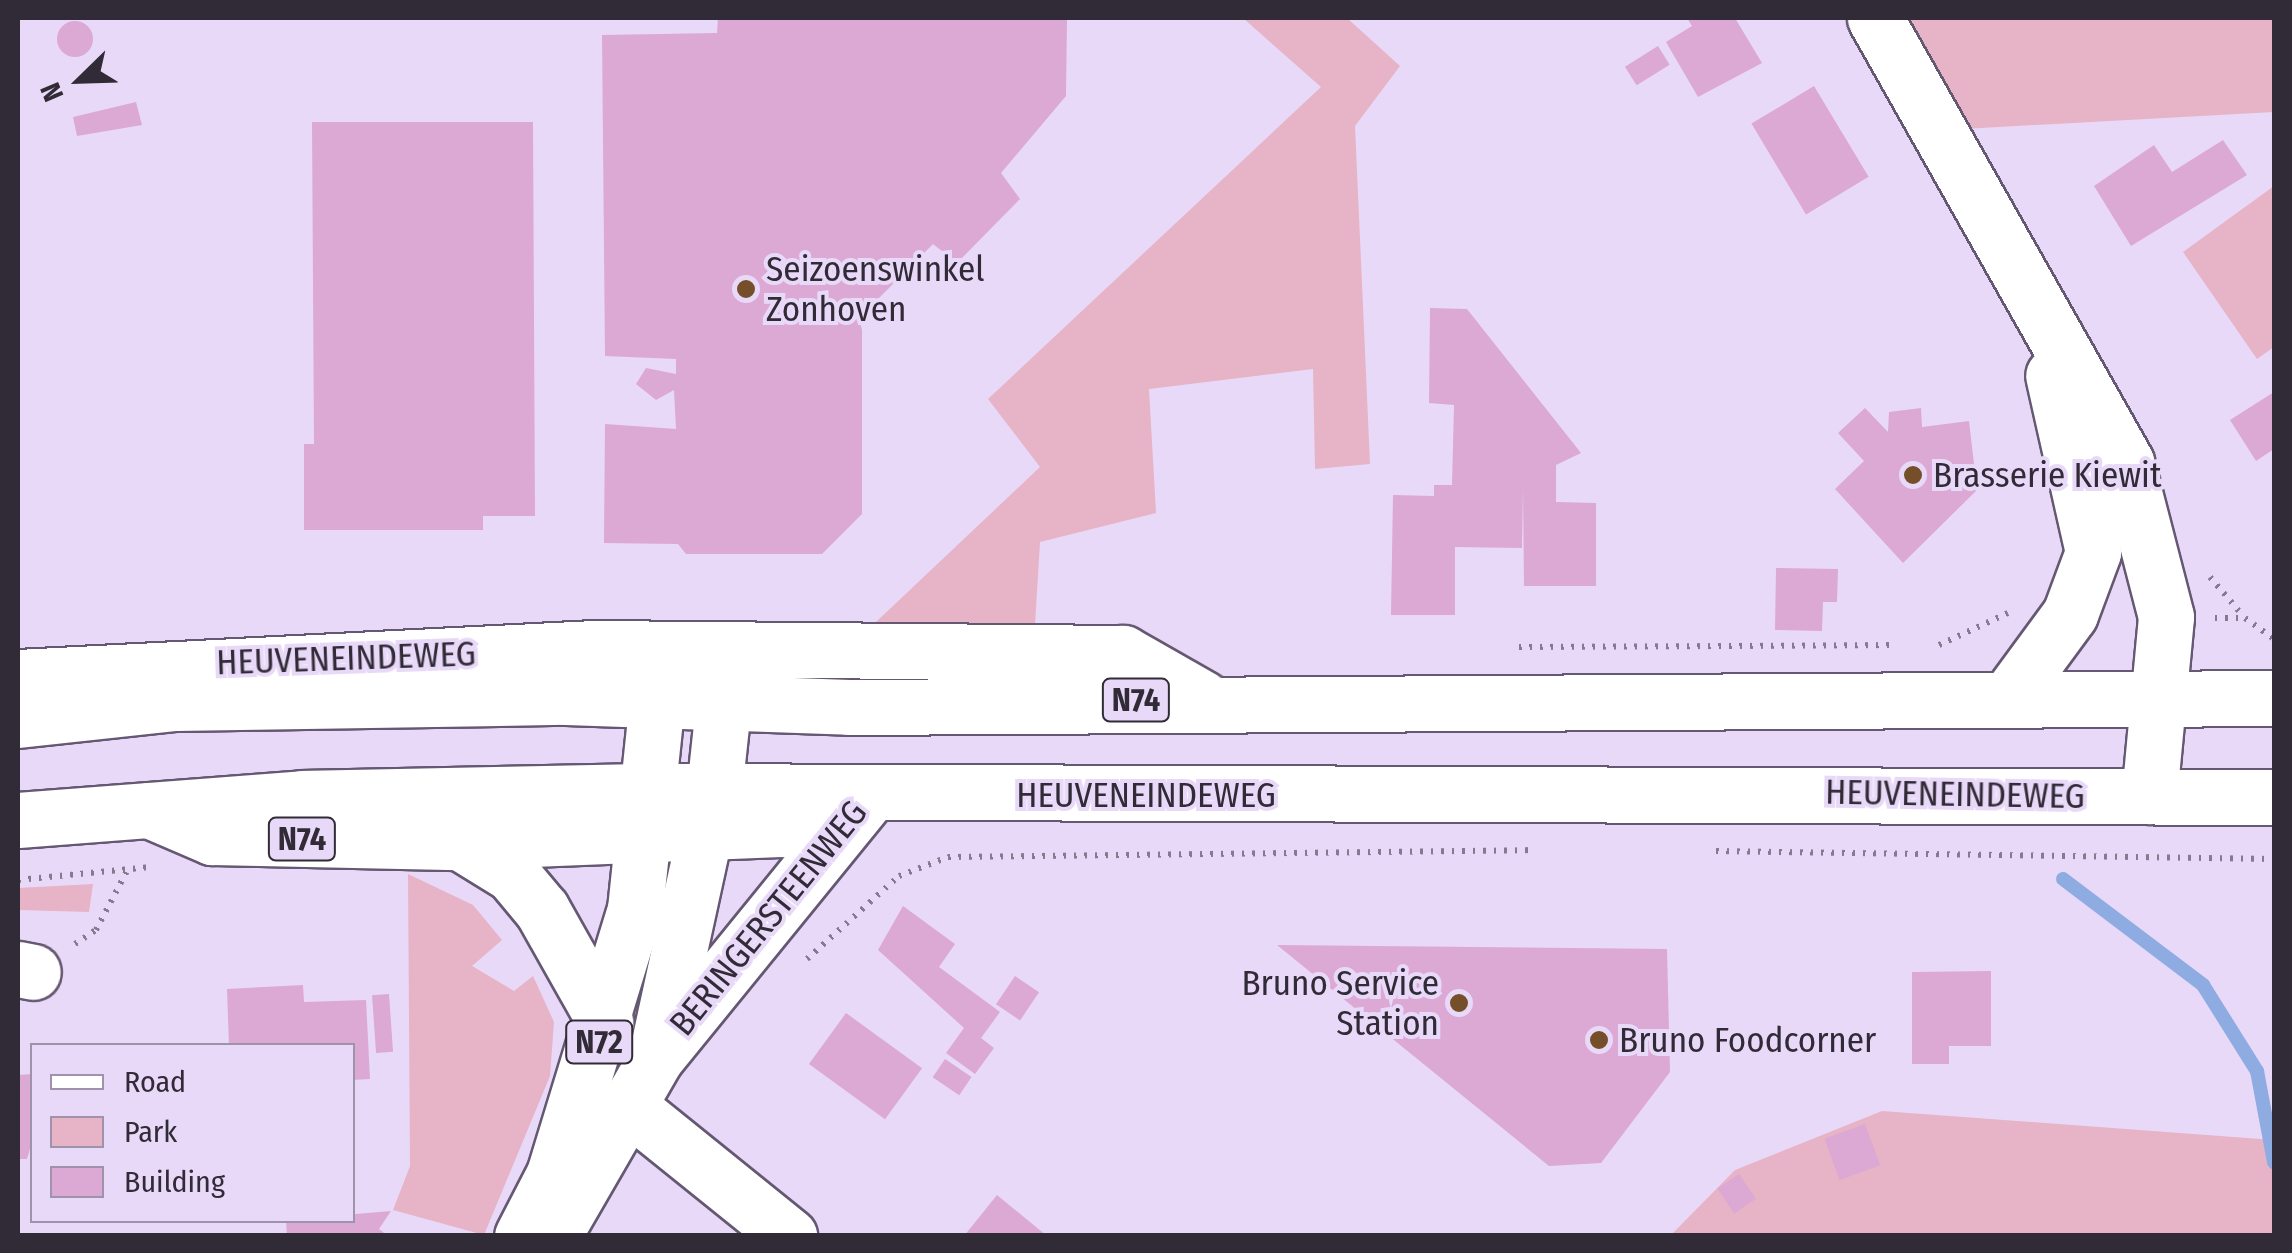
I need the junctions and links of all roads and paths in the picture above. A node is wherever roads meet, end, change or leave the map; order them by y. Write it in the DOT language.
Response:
graph roads {
  1 [pos="1875,18"];
  2 [pos="2022,272"];
  3 [pos="2070,614"];
  4 [pos="1903,645"];
  5 [pos="1922,645"];
  6 [pos="1500,648"];
  7 [pos="18,677"];
  8 [pos="2012,694"];
  9 [pos="2158,696"];
  10 [pos="657,698"];
  11 [pos="724,698"];
  12 [pos="1202,698"];
  13 [pos="2274,698"];
  14 [pos="18,720"];
  15 [pos="871,793"];
  16 [pos="2149,796"];
  17 [pos="2274,797"];
  18 [pos="149,810"];
  19 [pos="710,813"];
  20 [pos="648,815"];
  21 [pos="18,820"];
  22 [pos="460,842"];
  23 [pos="1547,849"];
  24 [pos="1710,850"];
  25 [pos="2274,859"];
  26 [pos="128,868"];
  27 [pos="96,930"];
  28 [pos="818,950"];
  29 [pos="605,1022"];
  30 [pos="655,1060"];
  31 [pos="633,1110"];
  32 [pos="522,1236"];
  33 [pos="554,1236"];
  34 [pos="790,1236"];
  1 -- 2 [label="main road"];
  2 -- 3 [label="main road"];
  2 -- 9 [label="main road"];
  3 -- 5 [label="path"];
  3 -- 8 [label="main road"];
  4 -- 6 [label="path"];
  7 -- 12 [label="main road, HEUVENEINDEWEG"];
  8 -- 9 [label="main road, N74"];
  8 -- 12 [label="main road, HEUVENEINDEWEG / N74"];
  9 -- 13 [label="main road, N74"];
  9 -- 16 [label="main road"];
  10 -- 11 [label="main road, HEUVENEINDEWEG / N74"];
  10 -- 14 [label="main road, HEUVENEINDEWEG / N74"];
  10 -- 20 [label="main road, BERINGERSTEENWEG / N72"];
  11 -- 12 [label="main road, HEUVENEINDEWEG / N74"];
  11 -- 19 [label="main road"];
  15 -- 16 [label="main road, HEUVENEINDEWEG / N74"];
  15 -- 19 [label="main road, HEUVENEINDEWEG / N74"];
  15 -- 30 [label="main road, BERINGERSTEENWEG / N72"];
  16 -- 17 [label="main road, HEUVENEINDEWEG / N74"];
  18 -- 20 [label="main road, HEUVENEINDEWEG / N74"];
  18 -- 21 [label="main road, HEUVENEINDEWEG / N74"];
  18 -- 22 [label="main road, N74"];
  19 -- 20 [label="main road, HEUVENEINDEWEG / N74"];
  19 -- 30 [label="main road"];
  20 -- 22 [label="main road, N74"];
  20 -- 29 [label="main road, BERINGERSTEENWEG / N72"];
  22 -- 29 [label="main road"];
  23 -- 28 [label="path"];
  24 -- 25 [label="path"];
  26 -- 27 [label="path"];
  29 -- 32 [label="main road, BERINGERSTEENWEG / N72"];
  30 -- 31 [label="main road, BERINGERSTEENWEG / N72"];
  31 -- 33 [label="main road, BERINGERSTEENWEG / N72"];
  31 -- 34 [label="main road"];
}
